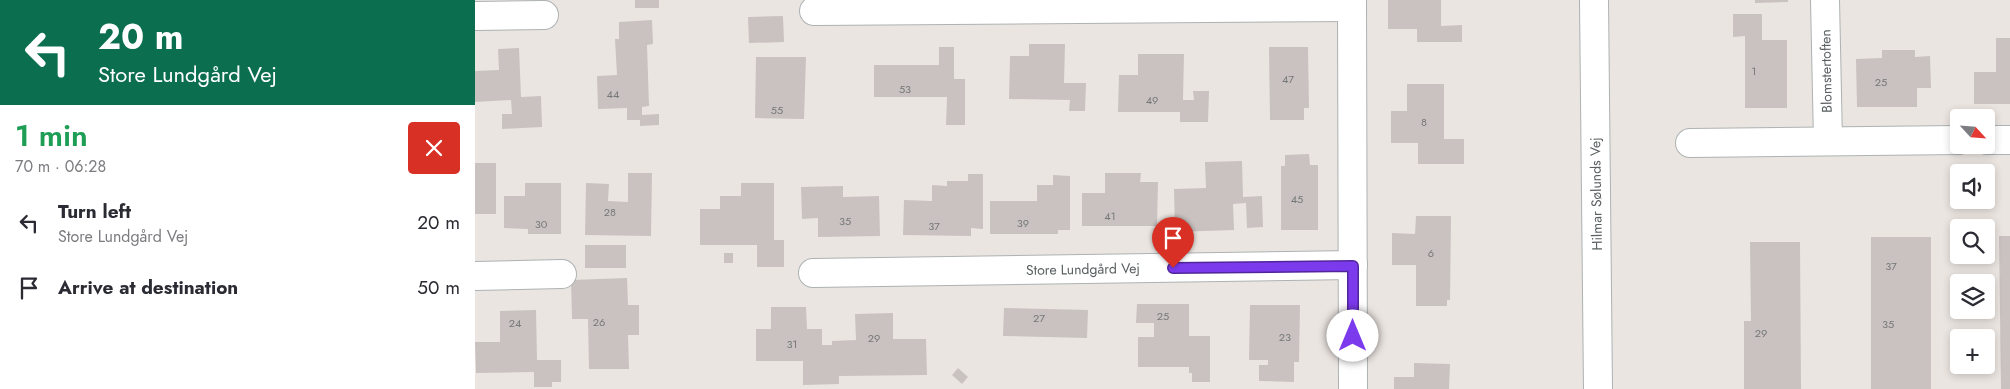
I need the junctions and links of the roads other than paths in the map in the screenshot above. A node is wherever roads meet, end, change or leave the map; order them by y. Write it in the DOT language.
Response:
graph roads {
  1 [pos="1594,0"];
  2 [pos="1825,0"];
  3 [pos="1352,4"];
  4 [pos="815,10"];
  5 [pos="544,15"];
  6 [pos="475,16"];
  7 [pos="1950,140"];
  8 [pos="1995,140"];
  9 [pos="2010,140"];
  10 [pos="1828,141"];
  11 [pos="1690,143"];
  12 [pos="1353,266"];
  13 [pos="813,273"];
  14 [pos="562,274"];
  15 [pos="475,276"];
  16 [pos="1353,389"];
  17 [pos="1598,389"];
  1 -- 17 [label="street, Hilmar Sølunds Vej"];
  2 -- 10 [label="street, Blomstertoften"];
  3 -- 4 [label="street"];
  3 -- 12 [label="street"];
  5 -- 6 [label="street"];
  7 -- 10 [label="street"];
  8 -- 9 [label="street"];
  10 -- 11 [label="street"];
  12 -- 13 [label="street, Store Lundgård Vej"];
  12 -- 16 [label="street"];
  14 -- 15 [label="street"];
}
